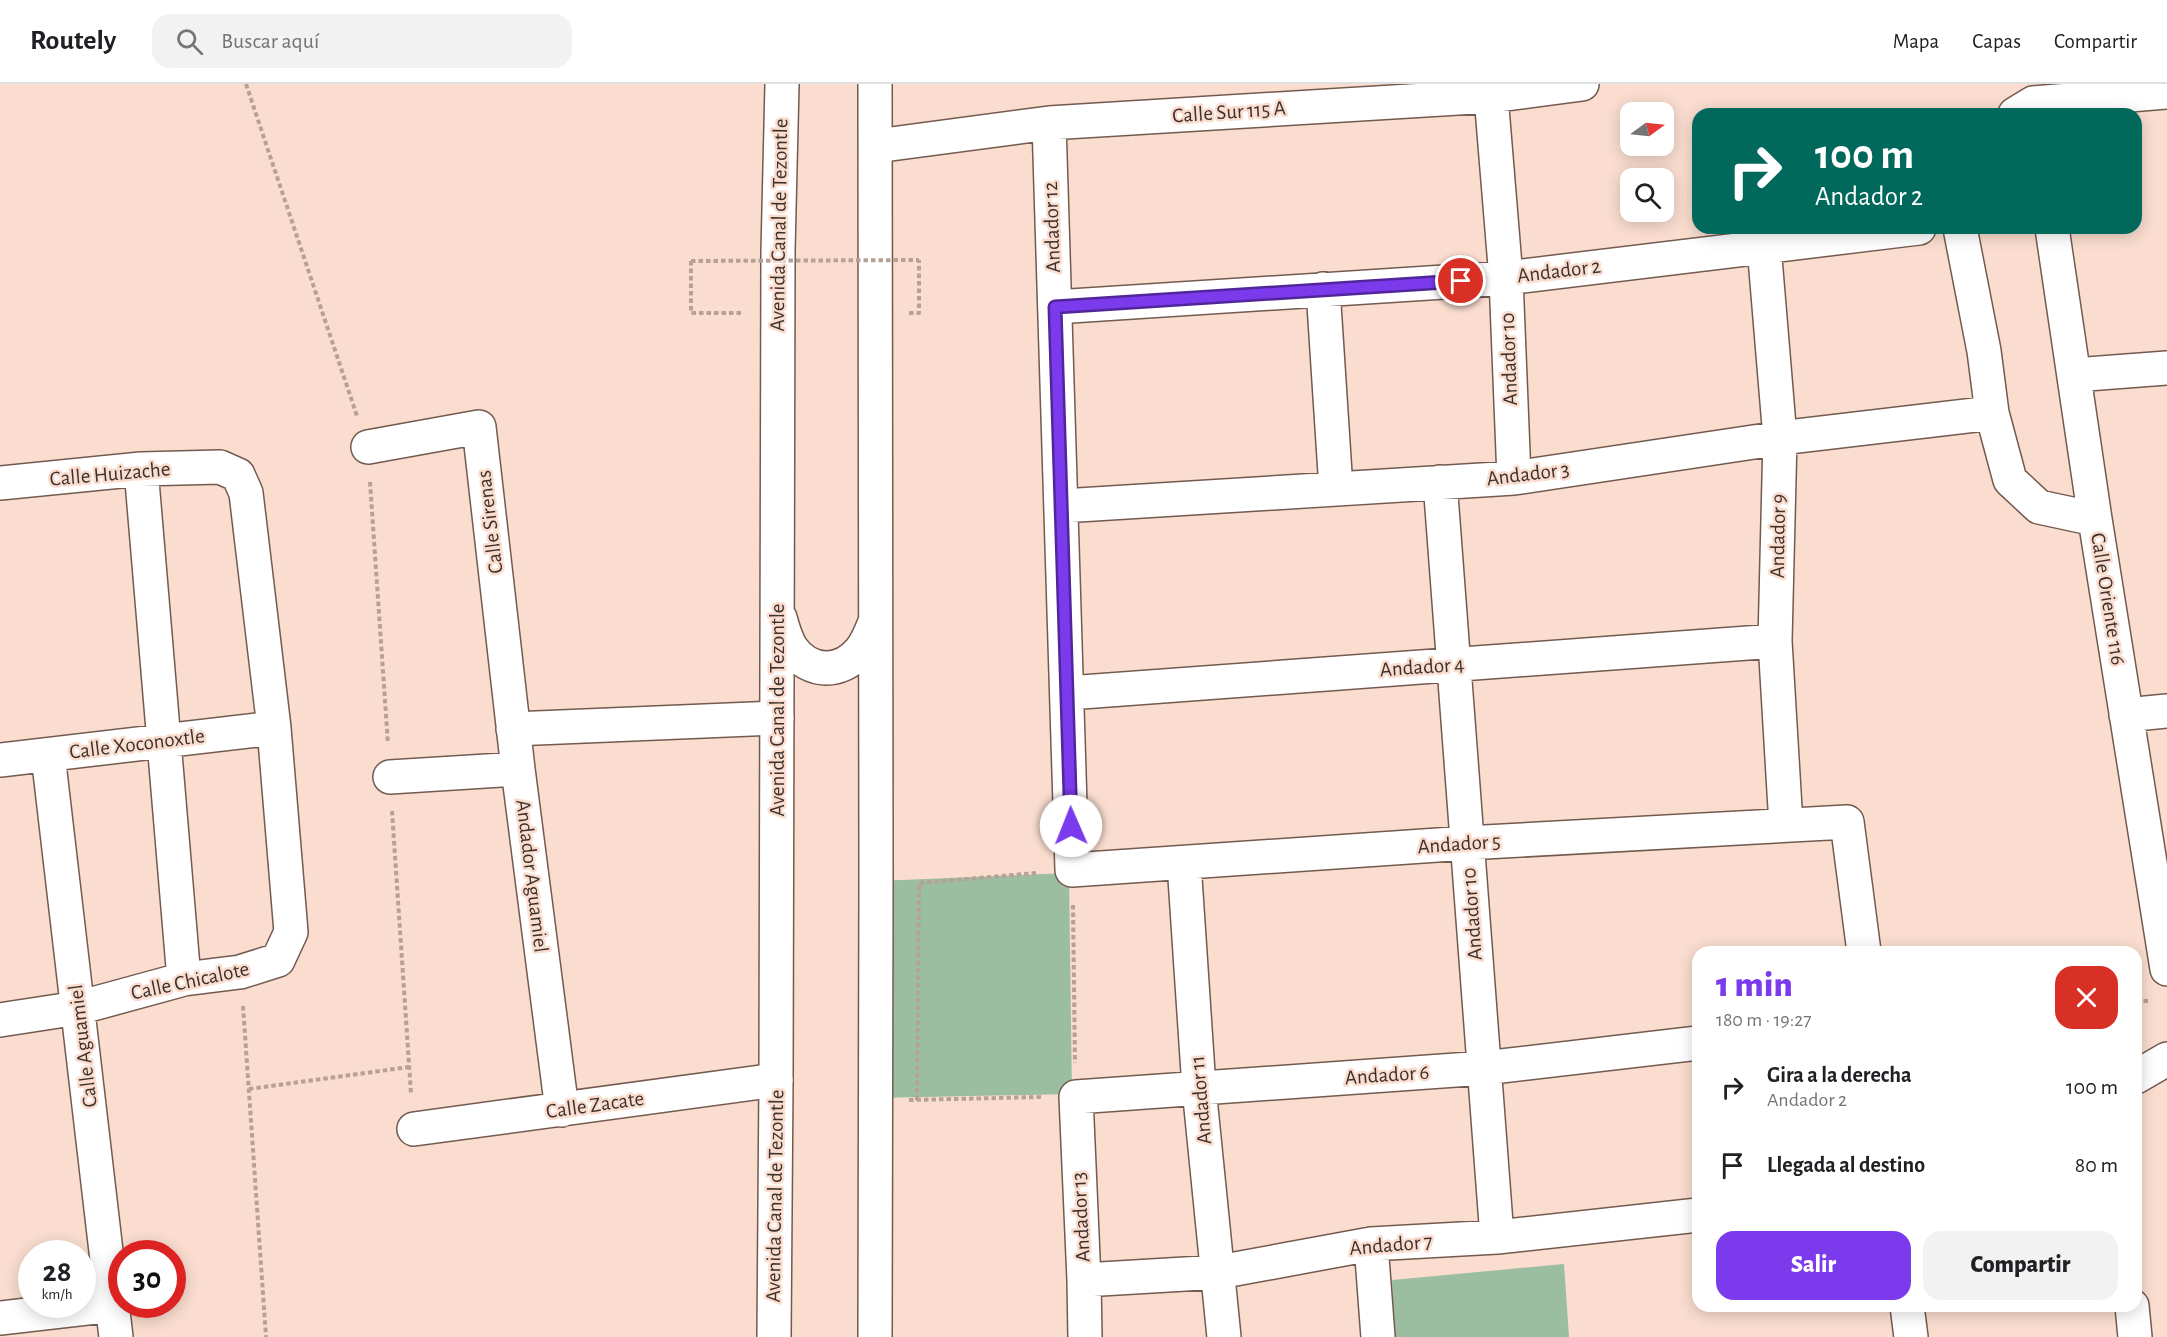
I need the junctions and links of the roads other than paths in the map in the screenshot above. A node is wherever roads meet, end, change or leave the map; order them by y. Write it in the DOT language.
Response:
graph roads {
  1 [pos="782,84"];
  2 [pos="875,84"];
  3 [pos="1582,84"];
  4 [pos="2167,92"];
  5 [pos="1491,96"];
  6 [pos="2028,104"];
  7 [pos="1049,123"];
  8 [pos="876,146"];
  9 [pos="1867,234"];
  10 [pos="1961,234"];
  11 [pos="2053,234"];
  12 [pos="1764,246"];
  13 [pos="1506,278"];
  14 [pos="1323,290"];
  15 [pos="1055,307"];
  16 [pos="2167,368"];
  17 [pos="2074,375"];
  18 [pos="1992,413"];
  19 [pos="1780,438"];
  20 [pos="368,447"];
  21 [pos="141,469"];
  22 [pos="1514,478"];
  23 [pos="0,483"];
  24 [pos="1440,483"];
  25 [pos="1336,489"];
  26 [pos="1062,506"];
  27 [pos="2095,519"];
  28 [pos="777,608"];
  29 [pos="876,620"];
  30 [pos="1775,641"];
  31 [pos="1454,665"];
  32 [pos="1068,693"];
  33 [pos="2167,711"];
  34 [pos="2126,715"];
  35 [pos="777,718"];
  36 [pos="274,728"];
  37 [pos="513,729"];
  38 [pos="164,740"];
  39 [pos="48,755"];
  40 [pos="0,760"];
  41 [pos="518,769"];
  42 [pos="390,777"];
  43 [pos="1786,825"];
  44 [pos="1467,843"];
  45 [pos="1184,863"];
  46 [pos="1072,870"];
  47 [pos="1863,946"];
  48 [pos="2167,969"];
  49 [pos="184,979"];
  50 [pos="78,1008"];
  51 [pos="0,1020"];
  52 [pos="1692,1044"];
  53 [pos="2167,1059"];
  54 [pos="1484,1068"];
  55 [pos="2142,1074"];
  56 [pos="777,1080"];
  57 [pos="1199,1088"];
  58 [pos="1076,1097"];
  59 [pos="562,1110"];
  60 [pos="414,1130"];
  61 [pos="1692,1216"];
  62 [pos="1497,1237"];
  63 [pos="1371,1244"];
  64 [pos="108,1263"];
  65 [pos="1219,1272"];
  66 [pos="1084,1280"];
  67 [pos="108,1306"];
  68 [pos="1908,1312"];
  69 [pos="2133,1312"];
  70 [pos="0,1318"];
  71 [pos="115,1318"];
  72 [pos="117,1337"];
  73 [pos="774,1337"];
  74 [pos="875,1337"];
  75 [pos="1085,1337"];
  76 [pos="1224,1337"];
  77 [pos="1378,1337"];
  78 [pos="1911,1337"];
  79 [pos="2135,1337"];
  1 -- 28 [label="street, Avenida Canal de Tezontle"];
  2 -- 8 [label="street"];
  3 -- 5 [label="street, Calle Sur 115 A"];
  4 -- 6 [label="street"];
  5 -- 7 [label="street, Calle Sur 115 A"];
  5 -- 13 [label="street, Andador 10"];
  7 -- 8 [label="street, Calle Sur 115 A"];
  7 -- 15 [label="street, Andador 12"];
  8 -- 29 [label="street"];
  9 -- 12 [label="street, Andador 2"];
  10 -- 18 [label="street"];
  11 -- 17 [label="street, Calle Oriente 116"];
  12 -- 13 [label="street, Andador 2"];
  12 -- 19 [label="street, Andador 9"];
  13 -- 14 [label="street, Andador 2"];
  13 -- 22 [label="street, Andador 10"];
  14 -- 15 [label="street, Andador 2"];
  14 -- 25 [label="street"];
  15 -- 26 [label="street, Andador 12"];
  16 -- 17 [label="street"];
  17 -- 27 [label="street, Calle Oriente 116"];
  18 -- 19 [label="street, Andador 3"];
  18 -- 27 [label="street"];
  19 -- 22 [label="street, Andador 3"];
  19 -- 30 [label="street, Andador 9"];
  20 -- 37 [label="street, Calle Sirenas"];
  21 -- 23 [label="street, Calle Huizache"];
  21 -- 36 [label="street, Calle Huizache"];
  21 -- 38 [label="street"];
  22 -- 24 [label="street, Andador 3"];
  24 -- 25 [label="street, Andador 3"];
  24 -- 31 [label="street, Andador 10"];
  25 -- 26 [label="street, Andador 3"];
  26 -- 32 [label="street, Andador 12"];
  27 -- 34 [label="street, Calle Oriente 116"];
  28 -- 29 [label="street"];
  28 -- 35 [label="street, Avenida Canal de Tezontle"];
  29 -- 74 [label="street"];
  30 -- 31 [label="street, Andador 4"];
  30 -- 43 [label="street, Andador 9"];
  31 -- 32 [label="street, Andador 4"];
  31 -- 44 [label="street, Andador 10"];
  32 -- 46 [label="street, Andador 12"];
  33 -- 34 [label="street"];
  34 -- 48 [label="street, Calle Oriente 116"];
  35 -- 37 [label="street"];
  35 -- 56 [label="street, Avenida Canal de Tezontle"];
  36 -- 38 [label="street, Calle Xoconoxtle"];
  36 -- 49 [label="street, Calle Chicalote"];
  37 -- 41 [label="street, Calle Sirenas"];
  38 -- 39 [label="street, Calle Xoconoxtle"];
  38 -- 49 [label="street"];
  39 -- 40 [label="street, Calle Xoconoxtle"];
  39 -- 50 [label="street, Calle Aguamiel"];
  41 -- 42 [label="street, Andador Aguamiel"];
  41 -- 59 [label="street, Andador Aguamiel"];
  43 -- 44 [label="street, Andador 5"];
  43 -- 47 [label="street, Andador 5"];
  44 -- 45 [label="street, Andador 5"];
  44 -- 54 [label="street, Andador 10"];
  45 -- 46 [label="street, Andador 5"];
  45 -- 57 [label="street, Andador 11"];
  49 -- 50 [label="street, Calle Chicalote"];
  50 -- 51 [label="street, Calle Chicalote"];
  50 -- 64 [label="street, Calle Aguamiel"];
  52 -- 54 [label="street, Andador 6"];
  53 -- 55 [label="street"];
  54 -- 57 [label="street, Andador 6"];
  54 -- 62 [label="street, Andador 10"];
  56 -- 59 [label="street, Calle Zacate"];
  56 -- 73 [label="street, Avenida Canal de Tezontle"];
  57 -- 58 [label="street, Andador 6"];
  57 -- 65 [label="street, Andador 11"];
  58 -- 66 [label="street, Andador 13"];
  59 -- 60 [label="street, Calle Zacate"];
  61 -- 62 [label="street, Andador 7"];
  62 -- 63 [label="street, Andador 7"];
  63 -- 65 [label="street, Andador 7"];
  63 -- 77 [label="street"];
  65 -- 66 [label="street, Andador 7"];
  65 -- 76 [label="street, Andador 11"];
  66 -- 75 [label="street, Andador 13"];
  67 -- 70 [label="street"];
  68 -- 78 [label="street"];
  69 -- 79 [label="street"];
  71 -- 72 [label="street, Calle Aguamiel"];
}
